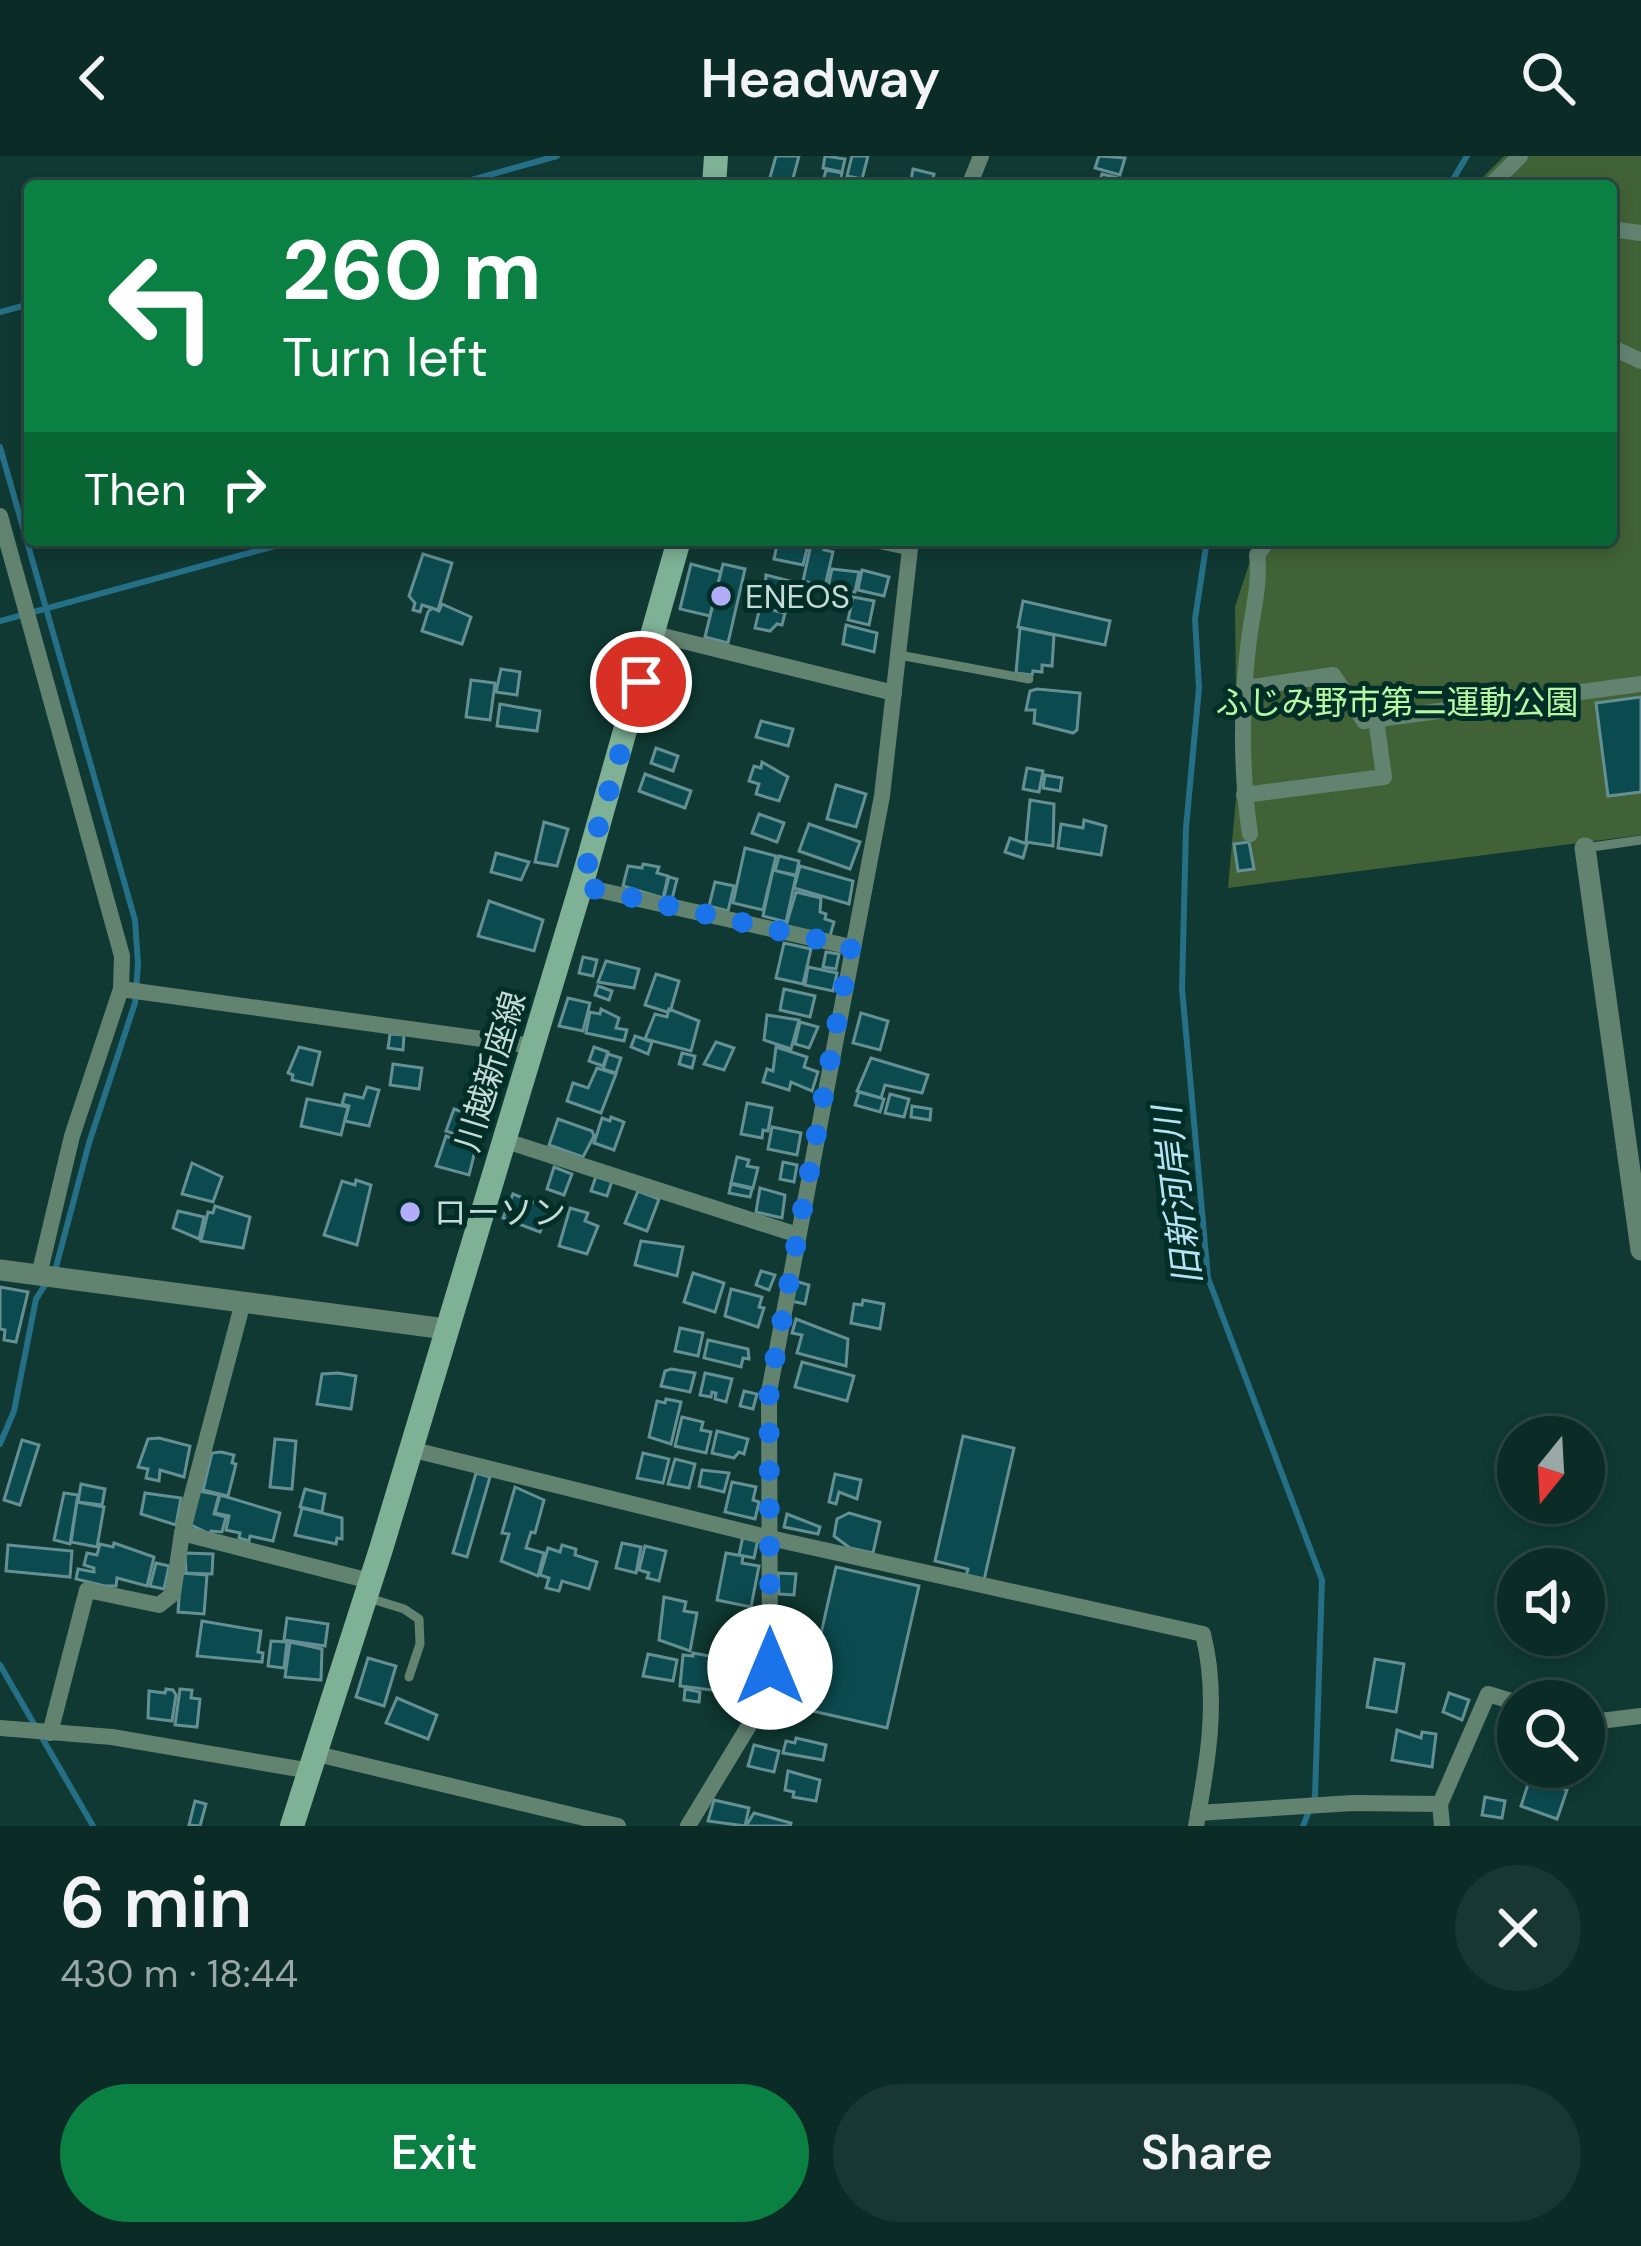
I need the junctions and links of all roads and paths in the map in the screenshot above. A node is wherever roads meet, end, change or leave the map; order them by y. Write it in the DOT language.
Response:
graph roads {
  1 [pos="1520,156"];
  2 [pos="1496,180"];
  3 [pos="0,516"];
  4 [pos="677,546"];
  5 [pos="910,546"];
  6 [pos="1264,546"];
  7 [pos="655,634"];
  8 [pos="898,655"];
  9 [pos="1029,680"];
  10 [pos="1641,685"];
  11 [pos="1246,688"];
  12 [pos="894,693"];
  13 [pos="1376,719"];
  14 [pos="1244,795"];
  15 [pos="1250,834"];
  16 [pos="1641,840"];
  17 [pos="1585,848"];
  18 [pos="581,886"];
  19 [pos="851,947"];
  20 [pos="122,989"];
  21 [pos="532,1046"];
  22 [pos="503,1140"];
  23 [pos="1634,1149"];
  24 [pos="798,1234"];
  25 [pos="1641,1250"];
  26 [pos="0,1270"];
  27 [pos="39,1275"];
  28 [pos="243,1303"];
  29 [pos="446,1329"];
  30 [pos="410,1449"];
  31 [pos="182,1533"];
  32 [pos="770,1538"];
  33 [pos="368,1589"];
  34 [pos="409,1677"];
  35 [pos="1497,1697"];
  36 [pos="1641,1716"];
  37 [pos="1605,1720"];
  38 [pos="0,1728"];
  39 [pos="50,1733"];
  40 [pos="314,1762"];
  41 [pos="1441,1804"];
  42 [pos="1197,1820"];
  43 [pos="292,1826"];
  44 [pos="618,1826"];
  45 [pos="688,1826"];
  46 [pos="1442,1826"];
  1 -- 2 [label="street"];
  3 -- 20 [label="street"];
  4 -- 7 [label="main road, 川越新座線"];
  5 -- 8 [label="street"];
  6 -- 11 [label="street"];
  7 -- 12 [label="street"];
  7 -- 18 [label="main road, 川越新座線"];
  8 -- 9 [label="lane"];
  8 -- 12 [label="street"];
  10 -- 13 [label="street"];
  11 -- 13 [label="street"];
  11 -- 14 [label="street"];
  12 -- 19 [label="street"];
  13 -- 14 [label="street"];
  14 -- 15 [label="street"];
  16 -- 17 [label="lane"];
  17 -- 23 [label="street"];
  18 -- 19 [label="street"];
  18 -- 21 [label="main road, 川越新座線"];
  19 -- 24 [label="street"];
  20 -- 21 [label="street"];
  20 -- 27 [label="street"];
  21 -- 22 [label="main road, 川越新座線"];
  22 -- 24 [label="street"];
  22 -- 29 [label="main road, 川越新座線"];
  23 -- 25 [label="street"];
  24 -- 32 [label="street"];
  26 -- 27 [label="street"];
  27 -- 28 [label="street"];
  28 -- 29 [label="street"];
  28 -- 31 [label="street"];
  29 -- 30 [label="main road, 川越新座線"];
  30 -- 32 [label="street"];
  30 -- 33 [label="main road, 川越新座線"];
  31 -- 33 [label="street"];
  31 -- 39 [label="street"];
  32 -- 42 [label="street"];
  32 -- 45 [label="street"];
  33 -- 34 [label="lane"];
  33 -- 40 [label="main road, 川越新座線"];
  35 -- 41 [label="street"];
  36 -- 37 [label="street"];
  38 -- 39 [label="street"];
  39 -- 40 [label="street"];
  40 -- 43 [label="main road, 川越新座線"];
  40 -- 44 [label="street"];
  41 -- 42 [label="street"];
  41 -- 46 [label="street"];
}
